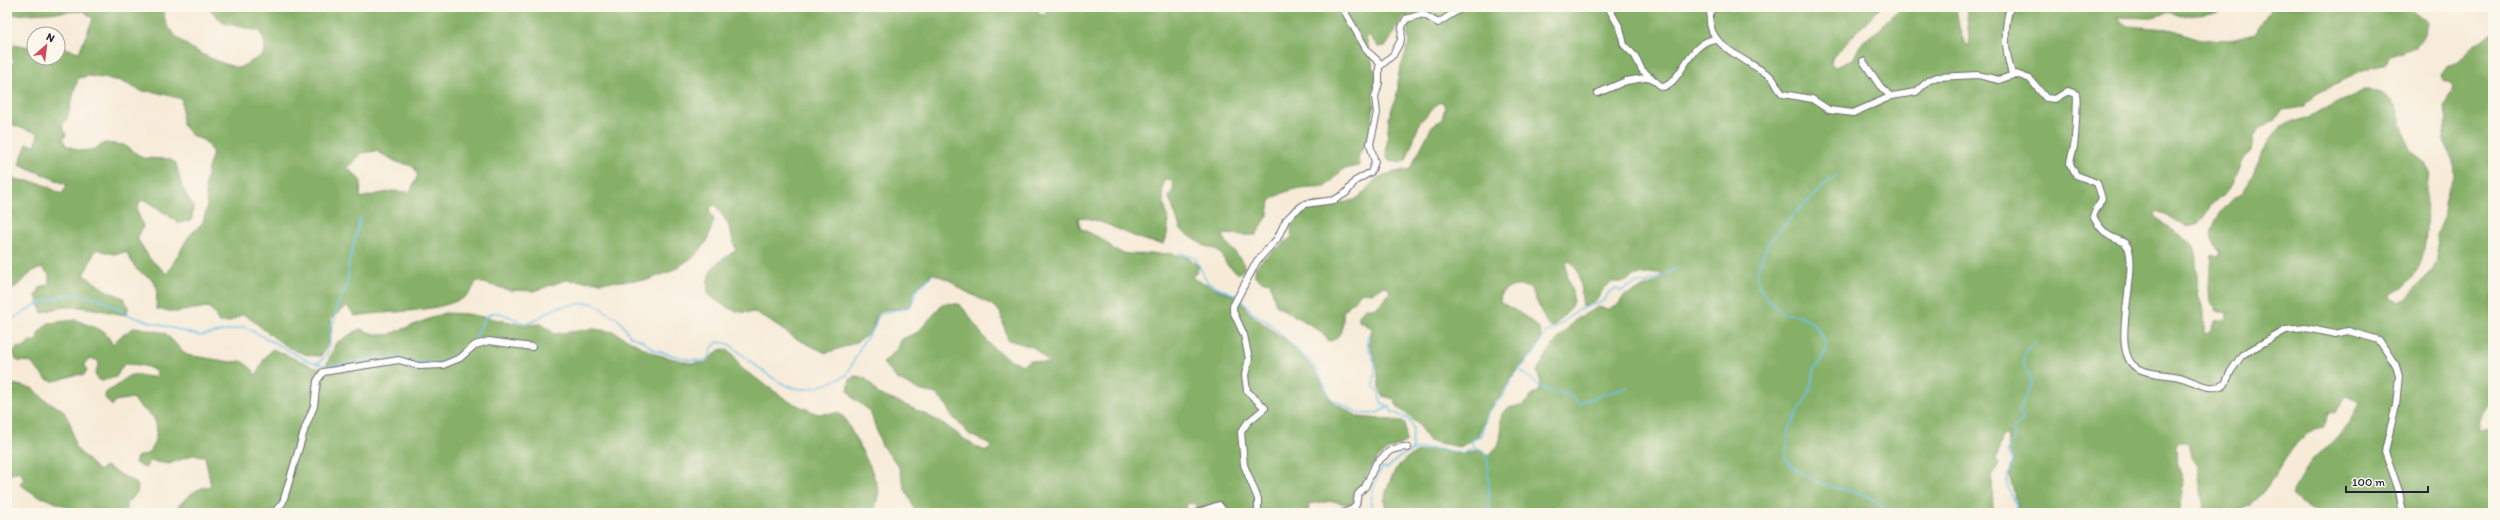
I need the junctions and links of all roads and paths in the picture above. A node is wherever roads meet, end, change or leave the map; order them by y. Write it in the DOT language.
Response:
graph roads {
  1 [pos="1342,7"];
  2 [pos="1464,7"];
  3 [pos="1608,7"];
  4 [pos="1707,7"];
  5 [pos="1712,7"];
  6 [pos="2010,7"];
  7 [pos="1709,16"];
  8 [pos="1716,39"];
  9 [pos="1862,61"];
  10 [pos="1381,64"];
  11 [pos="2012,74"];
  12 [pos="1650,77"];
  13 [pos="1598,92"];
  14 [pos="1890,96"];
  15 [pos="532,347"];
  16 [pos="1408,448"];
  17 [pos="274,513"];
  18 [pos="1196,513"];
  19 [pos="1225,513"];
  20 [pos="1258,513"];
  21 [pos="1343,513"];
  22 [pos="2403,513"];
  1 -- 10 [label="street"];
  2 -- 10 [label="street"];
  3 -- 12 [label="street"];
  4 -- 7 [label="street"];
  5 -- 7 [label="street"];
  6 -- 11 [label="street"];
  7 -- 8 [label="street"];
  8 -- 12 [label="street"];
  8 -- 14 [label="street"];
  9 -- 14 [label="street"];
  10 -- 20 [label="street"];
  11 -- 14 [label="street"];
  11 -- 22 [label="street"];
  12 -- 13 [label="street"];
  15 -- 17 [label="street"];
  16 -- 21 [label="street"];
  18 -- 19 [label="street"];
}
